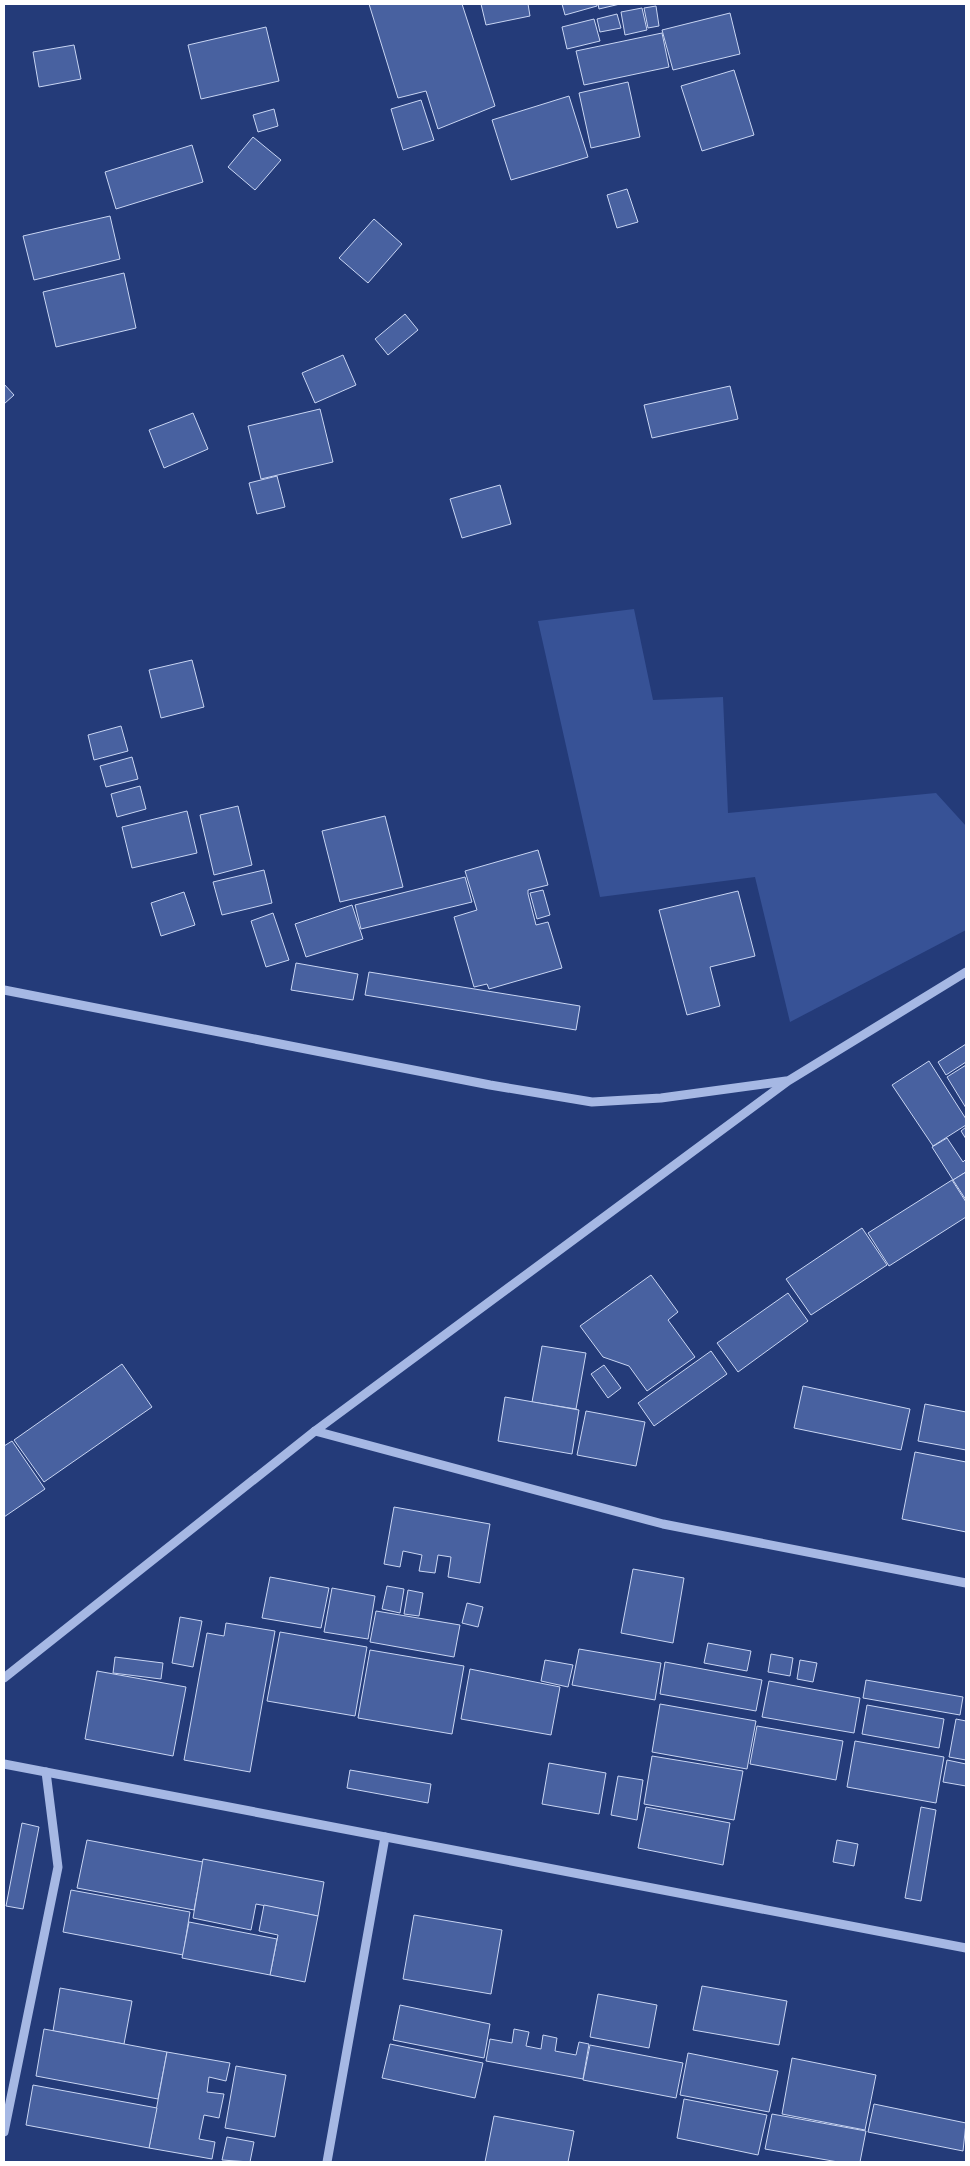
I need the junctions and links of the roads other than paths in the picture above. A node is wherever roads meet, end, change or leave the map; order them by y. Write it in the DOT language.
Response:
graph roads {
  1 [pos="966,972"];
  2 [pos="4,990"];
  3 [pos="788,1081"];
  4 [pos="315,1431"];
  5 [pos="966,1583"];
  6 [pos="4,1678"];
  7 [pos="4,1764"];
  8 [pos="46,1772"];
  9 [pos="385,1837"];
  10 [pos="966,1948"];
  11 [pos="4,2132"];
  12 [pos="327,2162"];
  1 -- 3 [label="street"];
  2 -- 3 [label="street"];
  3 -- 4 [label="street"];
  4 -- 5 [label="street"];
  4 -- 6 [label="street"];
  7 -- 8 [label="street"];
  8 -- 9 [label="street"];
  8 -- 11 [label="street"];
  9 -- 10 [label="street"];
  9 -- 12 [label="street"];
}
